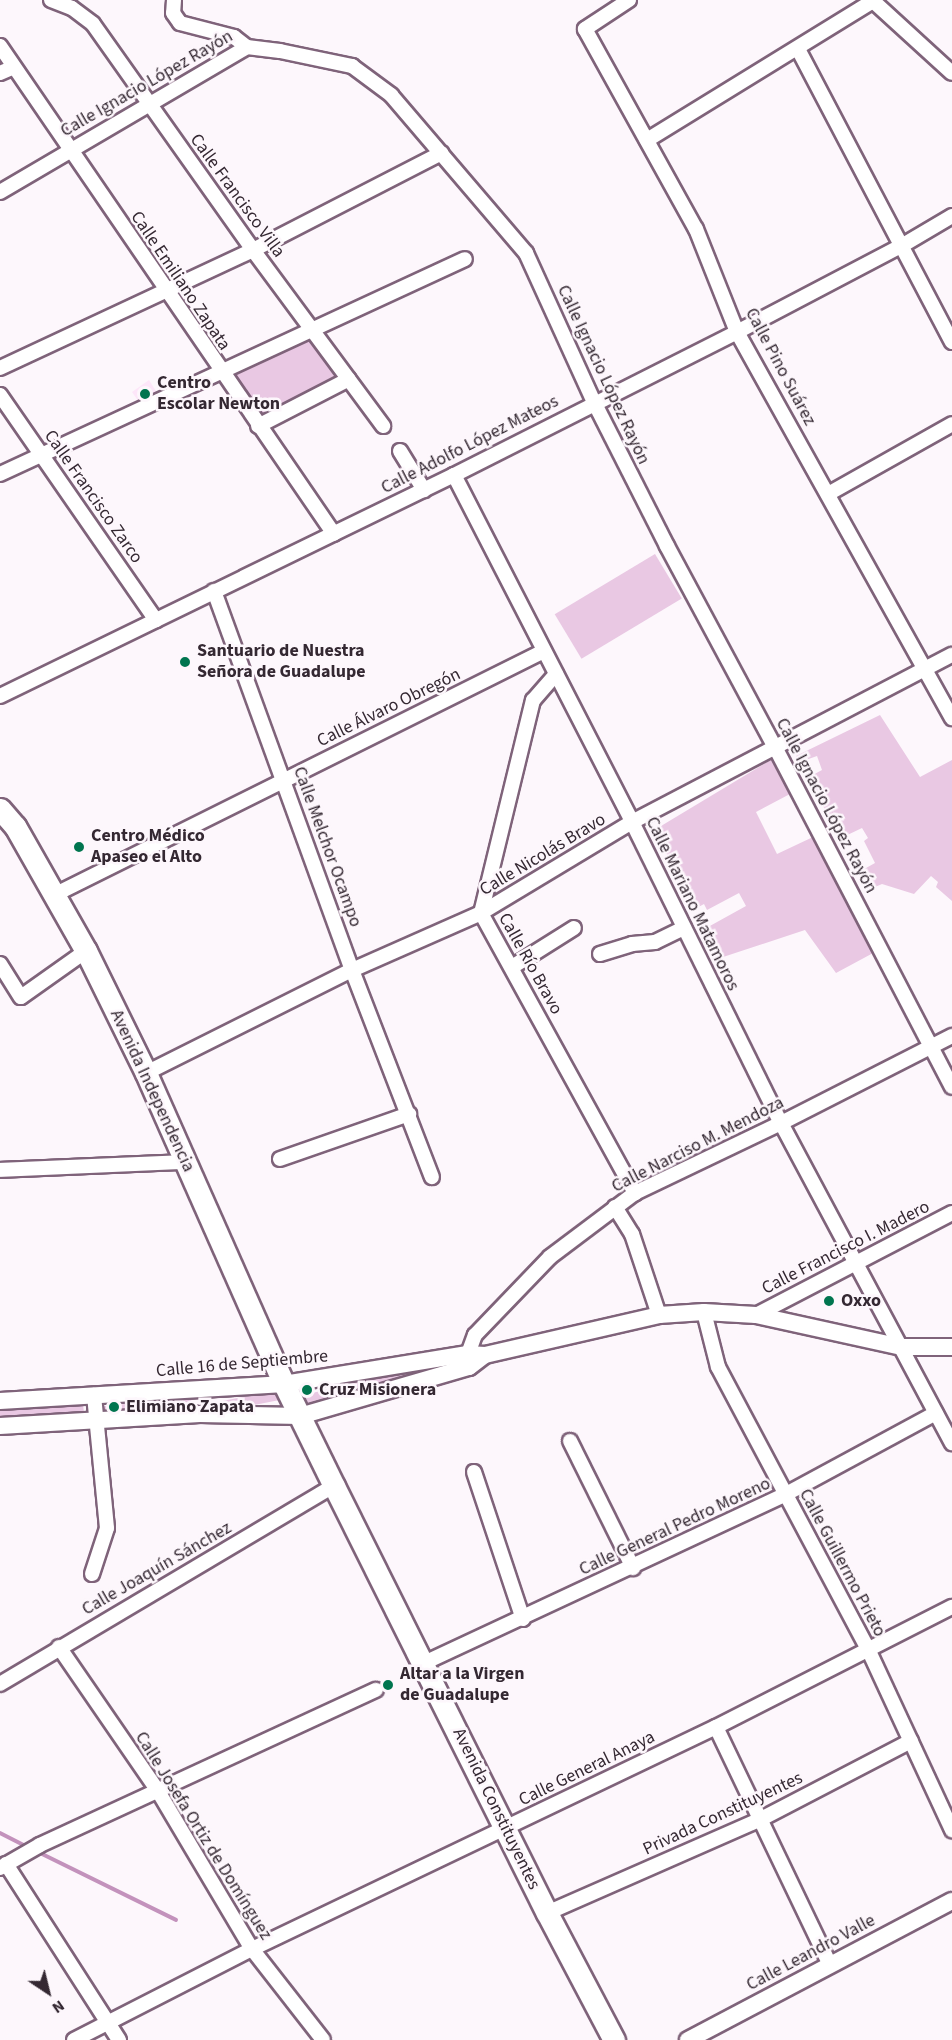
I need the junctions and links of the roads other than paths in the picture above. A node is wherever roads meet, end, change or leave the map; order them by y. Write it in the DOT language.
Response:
graph roads {
  1 [pos="51,0"];
  2 [pos="174,0"];
  3 [pos="629,0"];
  4 [pos="873,1"];
  5 [pos="0,46"];
  6 [pos="247,47"];
  7 [pos="798,49"];
  8 [pos="14,67"];
  9 [pos="0,73"];
  10 [pos="952,73"];
  11 [pos="149,103"];
  12 [pos="647,140"];
  13 [pos="70,149"];
  14 [pos="442,153"];
  15 [pos="0,192"];
  16 [pos="952,216"];
  17 [pos="903,245"];
  18 [pos="253,250"];
  19 [pos="465,259"];
  20 [pos="166,291"];
  21 [pos="313,330"];
  22 [pos="737,332"];
  23 [pos="952,342"];
  24 [pos="0,369"];
  25 [pos="221,372"];
  26 [pos="349,379"];
  27 [pos="0,395"];
  28 [pos="594,402"];
  29 [pos="952,424"];
  30 [pos="258,426"];
  31 [pos="383,426"];
  32 [pos="400,451"];
  33 [pos="41,454"];
  34 [pos="0,474"];
  35 [pos="454,475"];
  36 [pos="424,490"];
  37 [pos="828,494"];
  38 [pos="333,534"];
  39 [pos="214,591"];
  40 [pos="156,620"];
  41 [pos="544,651"];
  42 [pos="952,655"];
  43 [pos="925,669"];
  44 [pos="555,674"];
  45 [pos="0,696"];
  46 [pos="952,718"];
  47 [pos="775,747"];
  48 [pos="284,781"];
  49 [pos="0,809"];
  50 [pos="632,822"];
  51 [pos="56,894"];
  52 [pos="481,913"];
  53 [pos="574,928"];
  54 [pos="684,928"];
  55 [pos="86,951"];
  56 [pos="600,954"];
  57 [pos="0,964"];
  58 [pos="512,967"];
  59 [pos="352,970"];
  60 [pos="952,1036"];
  61 [pos="932,1046"];
  62 [pos="146,1073"];
  63 [pos="952,1088"];
  64 [pos="409,1114"];
  65 [pos="781,1124"];
  66 [pos="280,1159"];
  67 [pos="185,1162"];
  68 [pos="0,1170"];
  69 [pos="432,1177"];
  70 [pos="635,1193"];
  71 [pos="615,1207"];
  72 [pos="952,1213"];
  73 [pos="855,1262"];
  74 [pos="704,1312"];
  75 [pos="659,1315"];
  76 [pos="756,1315"];
  77 [pos="902,1347"];
  78 [pos="952,1347"];
  79 [pos="468,1360"];
  80 [pos="285,1384"];
  81 [pos="197,1388"];
  82 [pos="94,1395"];
  83 [pos="0,1401"];
  84 [pos="936,1413"];
  85 [pos="200,1414"];
  86 [pos="300,1416"];
  87 [pos="94,1420"];
  88 [pos="0,1426"];
  89 [pos="570,1441"];
  90 [pos="952,1443"];
  91 [pos="474,1472"];
  92 [pos="334,1486"];
  93 [pos="786,1494"];
  94 [pos="633,1568"];
  95 [pos="92,1574"];
  96 [pos="952,1606"];
  97 [pos="524,1618"];
  98 [pos="59,1647"];
  99 [pos="868,1649"];
  100 [pos="424,1663"];
  101 [pos="0,1684"];
  102 [pos="376,1690"];
  103 [pos="716,1727"];
  104 [pos="911,1740"];
  105 [pos="158,1791"];
  106 [pos="761,1819"];
  107 [pos="506,1829"];
  108 [pos="952,1830"];
  109 [pos="3,1866"];
  110 [pos="952,1901"];
  111 [pos="547,1913"];
  112 [pos="252,1949"];
  113 [pos="830,1965"];
  114 [pos="106,2024"];
  115 [pos="320,2036"];
  116 [pos="74,2040"];
  117 [pos="119,2040"];
  118 [pos="304,2040"];
  119 [pos="614,2040"];
  120 [pos="688,2040"];
  1 -- 11 [label="street, Calle Francisco Villa"];
  2 -- 6 [label="street"];
  3 -- 12 [label="street, Calle Pino Suárez"];
  4 -- 7 [label="street"];
  4 -- 10 [label="street"];
  5 -- 8 [label="street, Calle Emiliano Zapata"];
  6 -- 11 [label="street, Calle Ignacio López Rayón"];
  6 -- 14 [label="street, Calle Ignacio López Rayón"];
  7 -- 12 [label="street"];
  7 -- 17 [label="street"];
  8 -- 9 [label="street"];
  8 -- 13 [label="street, Calle Emiliano Zapata"];
  11 -- 13 [label="street, Calle Ignacio López Rayón"];
  11 -- 18 [label="street, Calle Francisco Villa"];
  12 -- 22 [label="street, Calle Pino Suárez"];
  13 -- 15 [label="street, Calle Ignacio López Rayón"];
  13 -- 20 [label="street, Calle Emiliano Zapata"];
  14 -- 18 [label="street"];
  14 -- 28 [label="street, Calle Ignacio López Rayón"];
  16 -- 17 [label="street, Calle Adolfo López Mateos"];
  17 -- 22 [label="street, Calle Adolfo López Mateos"];
  17 -- 23 [label="street"];
  18 -- 20 [label="street"];
  18 -- 21 [label="street, Calle Francisco Villa"];
  19 -- 21 [label="street"];
  20 -- 24 [label="street"];
  20 -- 25 [label="street, Calle Emiliano Zapata"];
  21 -- 25 [label="street"];
  21 -- 26 [label="street, Calle Francisco Villa"];
  22 -- 28 [label="street, Calle Adolfo López Mateos"];
  22 -- 37 [label="street, Calle Pino Suárez"];
  25 -- 30 [label="street, Calle Emiliano Zapata"];
  25 -- 33 [label="street"];
  26 -- 30 [label="street"];
  26 -- 31 [label="street, Calle Francisco Villa"];
  27 -- 33 [label="street, Calle Francisco Zarco"];
  28 -- 35 [label="street, Calle Adolfo López Mateos"];
  28 -- 47 [label="street, Calle Ignacio López Rayón"];
  29 -- 37 [label="street"];
  30 -- 38 [label="street, Calle Emiliano Zapata"];
  32 -- 36 [label="street"];
  33 -- 34 [label="street"];
  33 -- 40 [label="street, Calle Francisco Zarco"];
  35 -- 36 [label="street, Calle Adolfo López Mateos"];
  35 -- 41 [label="street, Calle Mariano Matamoros"];
  36 -- 38 [label="street, Calle Adolfo López Mateos"];
  37 -- 43 [label="street, Calle Pino Suárez"];
  38 -- 39 [label="street, Calle Adolfo López Mateos"];
  39 -- 40 [label="street, Calle Adolfo López Mateos"];
  39 -- 48 [label="street, Calle Melchor Ocampo"];
  40 -- 45 [label="street, Calle Adolfo López Mateos"];
  41 -- 44 [label="street, Calle Mariano Matamoros"];
  41 -- 48 [label="street, Calle Álvaro Obregón"];
  42 -- 43 [label="street, Calle Nicolás Bravo"];
  43 -- 46 [label="street, Calle Pino Suárez"];
  43 -- 47 [label="street, Calle Nicolás Bravo"];
  44 -- 50 [label="street, Calle Mariano Matamoros"];
  44 -- 52 [label="street, Calle Río Bravo"];
  47 -- 50 [label="street, Calle Nicolás Bravo"];
  47 -- 61 [label="street, Calle Ignacio López Rayón"];
  48 -- 51 [label="street, Calle Álvaro Obregón"];
  48 -- 59 [label="street, Calle Melchor Ocampo"];
  49 -- 51 [label="main road, Avenida Independencia"];
  50 -- 52 [label="street, Calle Nicolás Bravo"];
  50 -- 54 [label="street, Calle Mariano Matamoros"];
  51 -- 55 [label="main road, Avenida Independencia"];
  52 -- 58 [label="street, Calle Río Bravo"];
  52 -- 59 [label="street, Calle Nicolás Bravo"];
  53 -- 58 [label="street"];
  54 -- 56 [label="street"];
  54 -- 65 [label="street, Calle Mariano Matamoros"];
  55 -- 57 [label="street"];
  55 -- 62 [label="main road, Avenida Independencia"];
  58 -- 70 [label="street, Calle Río Bravo"];
  59 -- 62 [label="street, Calle Nicolás Bravo"];
  59 -- 64 [label="street, Calle Melchor Ocampo"];
  60 -- 61 [label="street, Calle Narciso M. Mendoza"];
  61 -- 63 [label="street, Calle Ignacio López Rayón"];
  61 -- 65 [label="street, Calle Narciso M. Mendoza"];
  62 -- 67 [label="main road, Avenida Independencia"];
  64 -- 66 [label="street"];
  64 -- 69 [label="street, Calle Melchor Ocampo"];
  65 -- 70 [label="street, Calle Narciso M. Mendoza"];
  65 -- 73 [label="street, Calle Mariano Matamoros"];
  67 -- 68 [label="street"];
  67 -- 80 [label="main road, Avenida Independencia"];
  70 -- 71 [label="street, Calle Narciso M. Mendoza"];
  71 -- 75 [label="street"];
  71 -- 79 [label="street, Calle Narciso M. Mendoza"];
  72 -- 73 [label="street, Calle Francisco I. Madero"];
  73 -- 76 [label="street, Calle Francisco I. Madero"];
  73 -- 77 [label="street, Calle Mariano Matamoros"];
  74 -- 75 [label="street, Calle 16 de Septiembre"];
  74 -- 76 [label="street, Calle 16 de Septiembre"];
  74 -- 93 [label="street, Calle Guillermo Prieto"];
  75 -- 79 [label="street, Calle 16 de Septiembre"];
  76 -- 77 [label="street, Calle 16 de Septiembre"];
  77 -- 78 [label="street, Calle 16 de Septiembre"];
  77 -- 84 [label="street, Calle Mariano Matamoros"];
  79 -- 80 [label="street, Calle 16 de Septiembre"];
  79 -- 86 [label="street, Calle 16 de Septiembre"];
  80 -- 81 [label="street, Calle 16 de Septiembre"];
  80 -- 86 [label="main road, Avenida Constituyentes"];
  81 -- 82 [label="street, Calle 16 de Septiembre"];
  81 -- 85 [label="street"];
  82 -- 83 [label="street, Calle 16 de Septiembre"];
  82 -- 87 [label="street"];
  84 -- 90 [label="street, Calle Mariano Matamoros"];
  84 -- 93 [label="street, Calle General Pedro Moreno"];
  85 -- 86 [label="street, Calle 16 de Septiembre"];
  85 -- 87 [label="street, Calle 16 de Septiembre"];
  86 -- 92 [label="main road, Avenida Constituyentes"];
  87 -- 88 [label="street, Calle 16 de Septiembre"];
  87 -- 95 [label="street"];
  89 -- 94 [label="street"];
  91 -- 97 [label="street"];
  92 -- 98 [label="street, Calle Joaquín Sánchez"];
  92 -- 100 [label="main road, Avenida Constituyentes"];
  93 -- 94 [label="street, Calle General Pedro Moreno"];
  93 -- 99 [label="street, Calle Guillermo Prieto"];
  94 -- 97 [label="street, Calle General Pedro Moreno"];
  96 -- 99 [label="street, Calle General Anaya"];
  97 -- 100 [label="street, Calle General Pedro Moreno"];
  98 -- 101 [label="street, Calle Joaquín Sánchez"];
  98 -- 105 [label="street, Calle Josefa Ortiz de Domínguez"];
  99 -- 103 [label="street, Calle General Anaya"];
  99 -- 104 [label="street, Calle Guillermo Prieto"];
  100 -- 107 [label="main road, Avenida Constituyentes"];
  102 -- 105 [label="street"];
  103 -- 106 [label="street"];
  103 -- 107 [label="street, Calle General Anaya"];
  104 -- 106 [label="street, Privada Constituyentes"];
  104 -- 108 [label="street, Calle Guillermo Prieto"];
  105 -- 109 [label="street"];
  105 -- 112 [label="street, Calle Josefa Ortiz de Domínguez"];
  106 -- 111 [label="street, Privada Constituyentes"];
  106 -- 113 [label="street"];
  107 -- 111 [label="main road, Avenida Constituyentes"];
  107 -- 112 [label="street, Calle General Anaya"];
  109 -- 114 [label="street"];
  110 -- 113 [label="street, Calle Leandro Valle"];
  111 -- 119 [label="main road, Avenida Constituyentes"];
  112 -- 114 [label="street, Calle General Anaya"];
  112 -- 115 [label="street, Calle Josefa Ortiz de Domínguez"];
  113 -- 120 [label="street, Calle Leandro Valle"];
  114 -- 116 [label="street, Calle General Anaya"];
  114 -- 117 [label="street"];
  115 -- 118 [label="street"];
}
